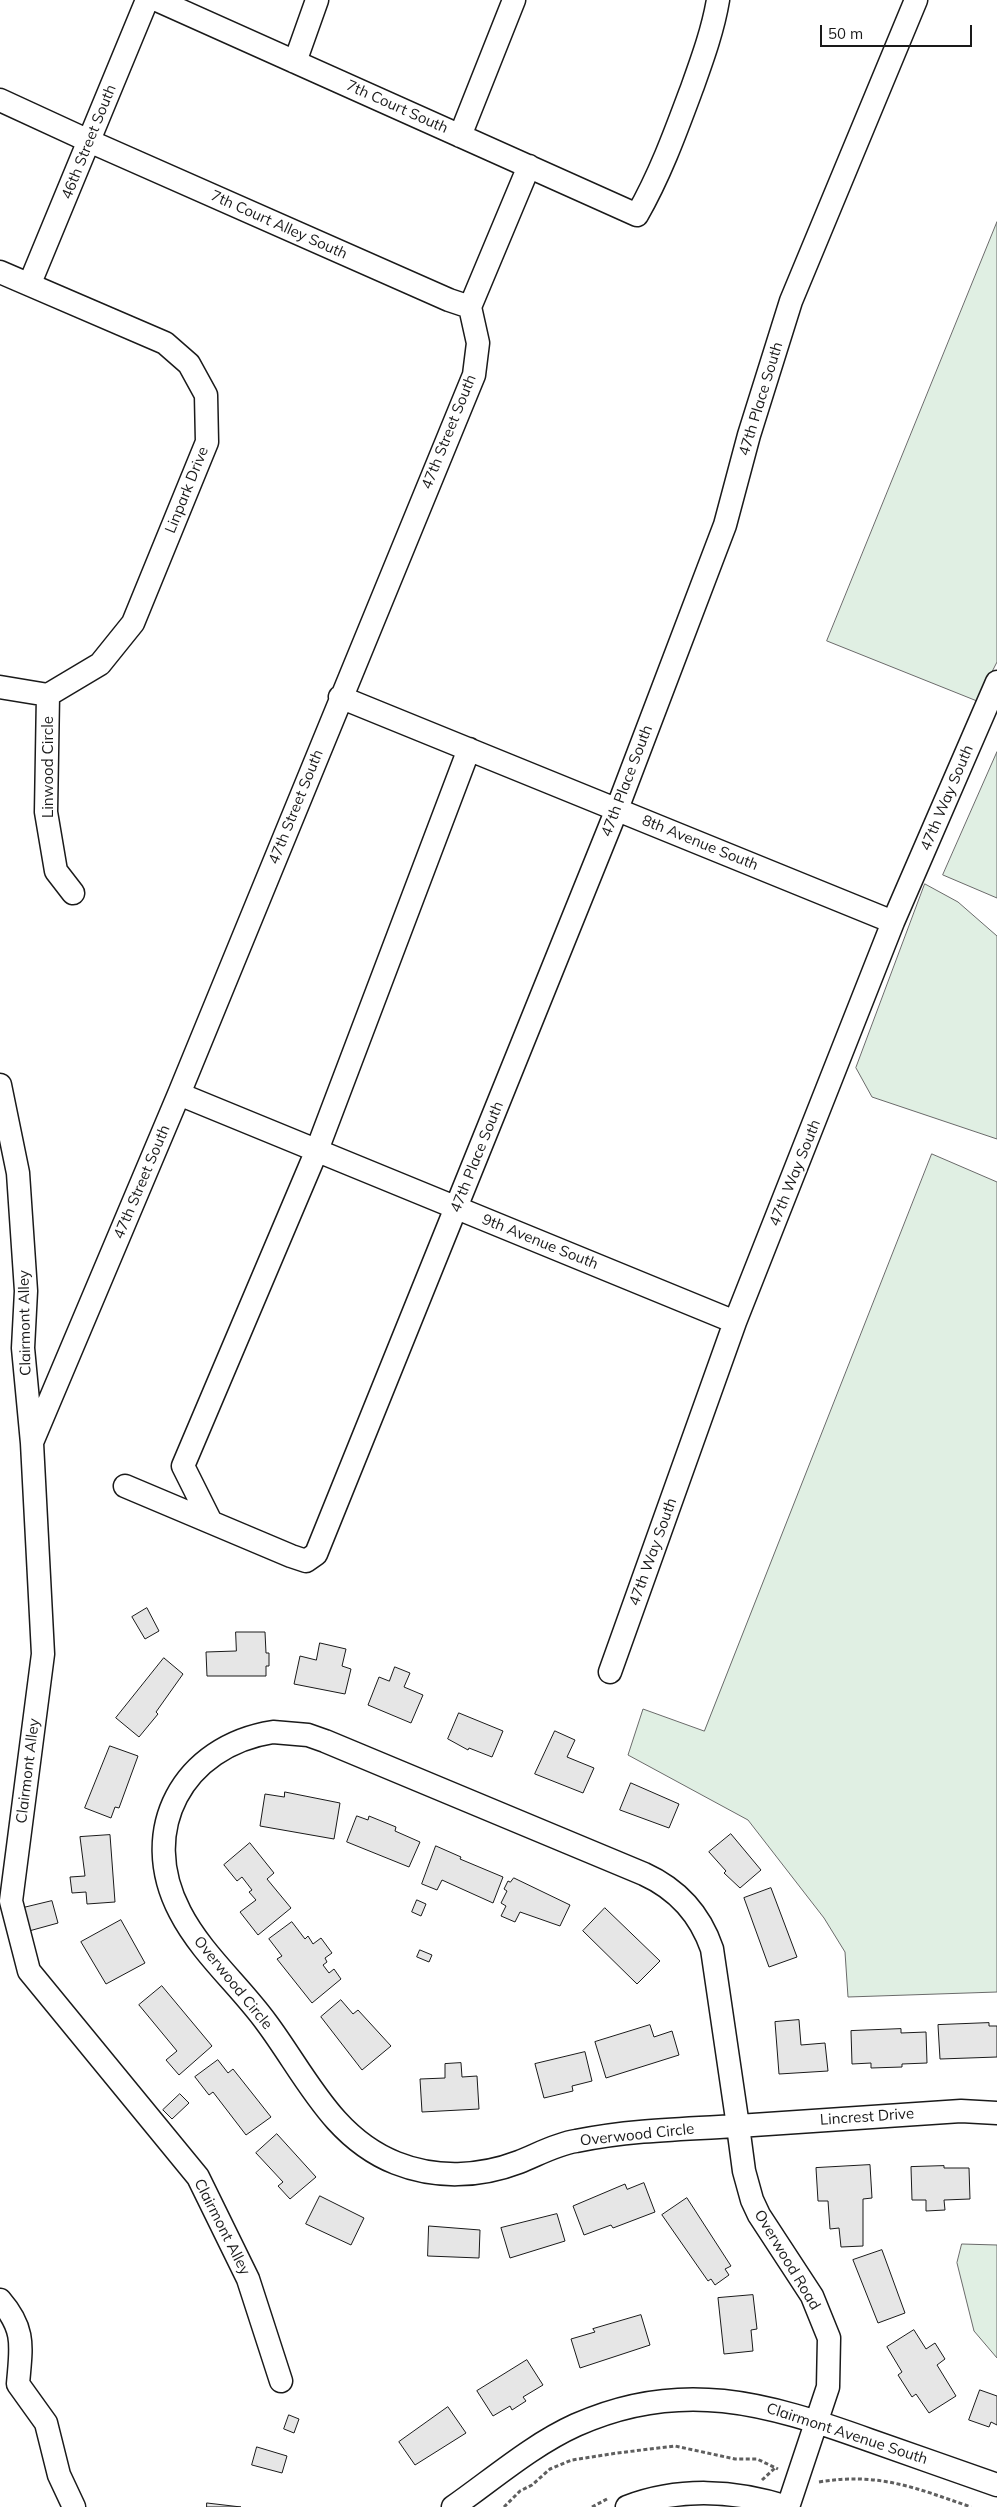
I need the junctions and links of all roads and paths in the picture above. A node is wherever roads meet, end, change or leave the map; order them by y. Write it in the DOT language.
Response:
graph roads {
  1 [pos="147,0"];
  2 [pos="157,0"];
  3 [pos="317,0"];
  4 [pos="514,0"];
  5 [pos="718,0"];
  6 [pos="916,0"];
  7 [pos="295,62"];
  8 [pos="0,100"];
  9 [pos="460,136"];
  10 [pos="89,141"];
  11 [pos="528,166"];
  12 [pos="0,272"];
  13 [pos="30,283"];
  14 [pos="470,307"];
  15 [pos="997,682"];
  16 [pos="0,687"];
  17 [pos="48,695"];
  18 [pos="340,697"];
  19 [pos="470,750"];
  20 [pos="617,809"];
  21 [pos="73,893"];
  22 [pos="893,922"];
  23 [pos="0,1085"];
  24 [pos="179,1094"];
  25 [pos="317,1150"];
  26 [pos="456,1208"];
  27 [pos="735,1322"];
  28 [pos="32,1443"];
  29 [pos="125,1486"];
  30 [pos="211,1522"];
  31 [pos="610,1672"];
  32 [pos="997,2113"];
  33 [pos="738,2126"];
  34 [pos="0,2300"];
  35 [pos="281,2381"];
  36 [pos="9,2385"];
  37 [pos="817,2421"];
  38 [pos="796,2478"];
  39 [pos="997,2485"];
  40 [pos="74,2507"];
  41 [pos="453,2507"];
  42 [pos="504,2507"];
  43 [pos="627,2507"];
  44 [pos="788,2507"];
  45 [pos="971,2507"];
  1 -- 10 [label="street, 46th Street South"];
  2 -- 7 [label="street, 7th Court South"];
  3 -- 7 [label="street"];
  4 -- 9 [label="street"];
  5 -- 11 [label="street, 7th Court South"];
  6 -- 20 [label="street, 47th Place South"];
  7 -- 9 [label="street, 7th Court South"];
  8 -- 10 [label="street, 7th Court Alley South"];
  9 -- 11 [label="street, 7th Court South"];
  10 -- 13 [label="street, 46th Street South"];
  10 -- 14 [label="street, 7th Court Alley South"];
  11 -- 14 [label="street"];
  12 -- 13 [label="street, Linpark Drive"];
  13 -- 17 [label="street, Linpark Drive"];
  14 -- 18 [label="street, 47th Street South"];
  15 -- 22 [label="street, 47th Way South"];
  16 -- 17 [label="street"];
  17 -- 21 [label="street, Linwood Circle"];
  18 -- 19 [label="street, 8th Avenue South"];
  18 -- 24 [label="street, 47th Street South"];
  19 -- 20 [label="street, 8th Avenue South"];
  19 -- 25 [label="street"];
  20 -- 22 [label="street, 8th Avenue South"];
  20 -- 26 [label="street, 47th Place South"];
  22 -- 27 [label="street, 47th Way South"];
  23 -- 28 [label="street, Clairmont Alley"];
  24 -- 25 [label="street, 9th Avenue South"];
  24 -- 28 [label="street, 47th Street South"];
  25 -- 26 [label="street, 9th Avenue South"];
  25 -- 30 [label="street"];
  26 -- 27 [label="street, 9th Avenue South"];
  26 -- 30 [label="street, 47th Place South"];
  27 -- 31 [label="street, 47th Way South"];
  28 -- 35 [label="street, Clairmont Alley"];
  29 -- 30 [label="street"];
  32 -- 33 [label="street, Lincrest Drive"];
  33 -- 33 [label="street, Overwood Circle"];
  33 -- 37 [label="street, Overwood Road"];
  34 -- 36 [label="street"];
  36 -- 40 [label="street"];
  37 -- 38 [label="street, Overwood Road"];
  37 -- 39 [label="street, Clairmont Avenue South"];
  37 -- 41 [label="street, Clairmont Avenue South"];
  38 -- 42 [label="path"];
  38 -- 44 [label="street, Overwood Road"];
  38 -- 45 [label="path"];
  43 -- 44 [label="street"];
}
